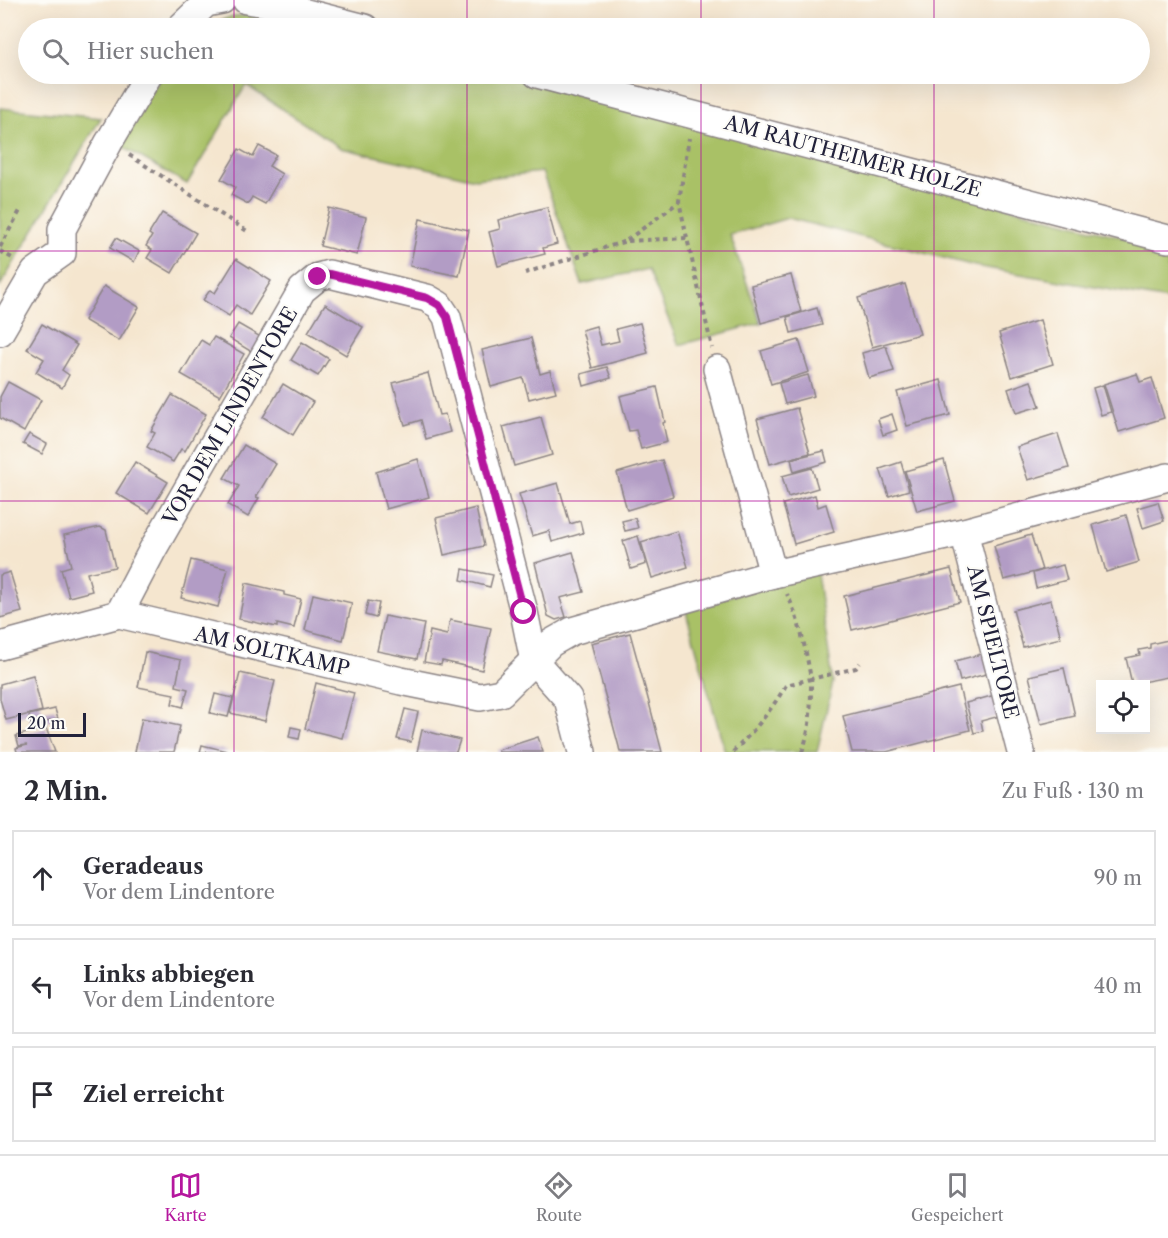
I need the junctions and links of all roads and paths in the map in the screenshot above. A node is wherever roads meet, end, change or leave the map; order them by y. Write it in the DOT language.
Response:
graph roads {
  1 [pos="222,0"];
  2 [pos="246,0"];
  3 [pos="190,18"];
  4 [pos="326,18"];
  5 [pos="143,84"];
  6 [pos="576,84"];
  7 [pos="691,114"];
  8 [pos="109,141"];
  9 [pos="679,201"];
  10 [pos="21,209"];
  11 [pos="247,231"];
  12 [pos="687,238"];
  13 [pos="1168,239"];
  14 [pos="626,241"];
  15 [pos="0,247"];
  16 [pos="525,273"];
  17 [pos="0,332"];
  18 [pos="717,369"];
  19 [pos="1168,477"];
  20 [pos="964,532"];
  21 [pos="773,574"];
  22 [pos="119,614"];
  23 [pos="0,646"];
  24 [pos="534,661"];
  25 [pos="860,663"];
  26 [pos="811,680"];
  27 [pos="582,752"];
  28 [pos="733,752"];
  29 [pos="802,752"];
  30 [pos="1021,752"];
  1 -- 3 [label="street"];
  2 -- 4 [label="street"];
  5 -- 8 [label="street"];
  6 -- 7 [label="street, AM RAUTHEIMER HOLZE"];
  7 -- 9 [label="path"];
  7 -- 13 [label="street, AM RAUTHEIMER HOLZE"];
  8 -- 11 [label="path"];
  8 -- 17 [label="street"];
  9 -- 12 [label="path"];
  9 -- 14 [label="path"];
  10 -- 15 [label="path"];
  12 -- 14 [label="path"];
  12 -- 18 [label="path"];
  14 -- 16 [label="path"];
  18 -- 21 [label="street"];
  19 -- 20 [label="street, AM SOLTKAMP"];
  20 -- 21 [label="street, AM SOLTKAMP"];
  20 -- 30 [label="street, AM SPIELTORE"];
  21 -- 24 [label="street, AM SOLTKAMP"];
  21 -- 26 [label="path"];
  22 -- 23 [label="street, AM SOLTKAMP"];
  22 -- 24 [label="street, AM SOLTKAMP"];
  22 -- 24 [label="street, VOR DEM LINDENTORE"];
  24 -- 27 [label="street, VOR DEM LINDENTORE"];
  25 -- 26 [label="path"];
  26 -- 28 [label="path"];
  26 -- 29 [label="path"];
}
